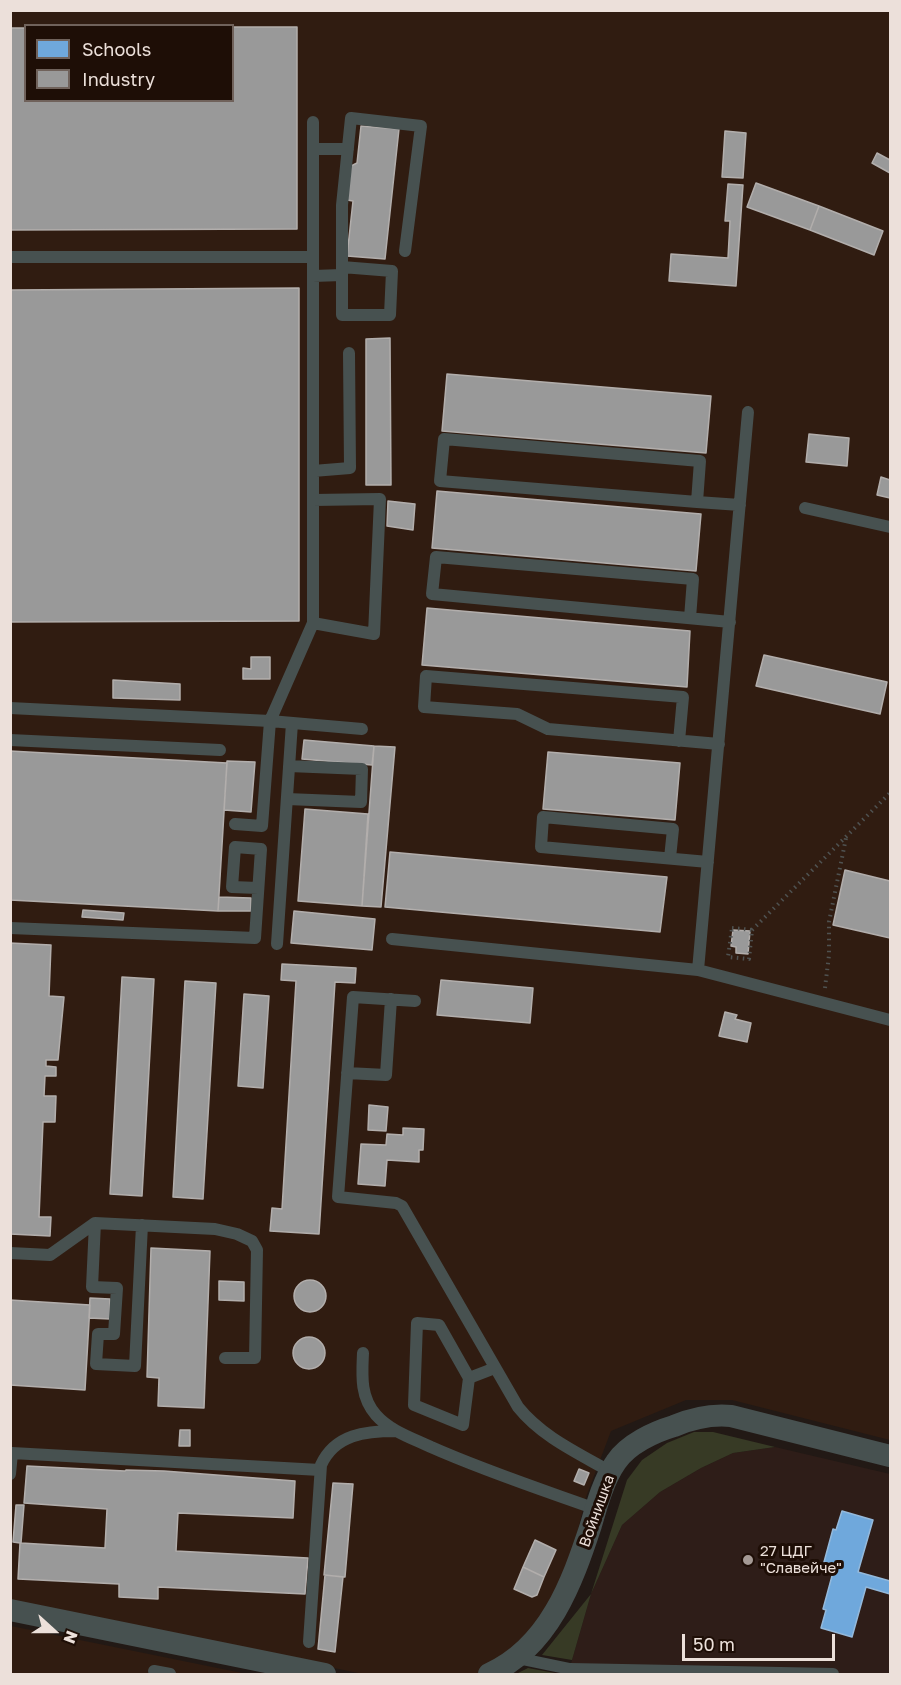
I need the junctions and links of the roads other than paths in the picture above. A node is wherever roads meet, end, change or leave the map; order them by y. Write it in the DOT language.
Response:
graph roads {
  1 [pos="312,122"];
  2 [pos="313,149"];
  3 [pos="348,149"];
  4 [pos="405,251"];
  5 [pos="10,257"];
  6 [pos="312,257"];
  7 [pos="342,271"];
  8 [pos="313,276"];
  9 [pos="350,353"];
  10 [pos="748,412"];
  11 [pos="313,471"];
  12 [pos="313,500"];
  13 [pos="697,502"];
  14 [pos="740,505"];
  15 [pos="805,508"];
  16 [pos="891,527"];
  17 [pos="690,618"];
  18 [pos="730,622"];
  19 [pos="313,623"];
  20 [pos="10,708"];
  21 [pos="270,721"];
  22 [pos="292,723"];
  23 [pos="362,729"];
  24 [pos="10,740"];
  25 [pos="679,741"];
  26 [pos="719,744"];
  27 [pos="220,750"];
  28 [pos="289,766"];
  29 [pos="286,799"];
  30 [pos="235,824"];
  31 [pos="670,858"];
  32 [pos="708,861"];
  33 [pos="258,888"];
  34 [pos="10,927"];
  35 [pos="392,939"];
  36 [pos="277,944"];
  37 [pos="698,970"];
  38 [pos="391,999"];
  39 [pos="415,1001"];
  40 [pos="891,1020"];
  41 [pos="347,1073"];
  42 [pos="95,1223"];
  43 [pos="142,1226"];
  44 [pos="10,1252"];
  45 [pos="363,1353"];
  46 [pos="225,1358"];
  47 [pos="495,1368"];
  48 [pos="469,1378"];
  49 [pos="396,1431"];
  50 [pos="891,1456"];
  51 [pos="320,1470"];
  52 [pos="611,1472"];
  53 [pos="10,1474"];
  54 [pos="596,1509"];
  55 [pos="10,1610"];
  56 [pos="309,1642"];
  57 [pos="501,1669"];
  58 [pos="154,1671"];
  59 [pos="170,1674"];
  60 [pos="325,1674"];
  61 [pos="833,1674"];
  1 -- 2 [label="lane"];
  2 -- 3 [label="lane"];
  2 -- 6 [label="lane"];
  3 -- 4 [label="lane"];
  3 -- 7 [label="lane"];
  5 -- 6 [label="lane"];
  6 -- 8 [label="lane"];
  7 -- 7 [label="lane"];
  7 -- 8 [label="lane"];
  8 -- 11 [label="lane"];
  9 -- 11 [label="lane"];
  10 -- 14 [label="lane"];
  11 -- 12 [label="lane"];
  12 -- 19 [label="lane"];
  12 -- 19 [label="lane"];
  13 -- 13 [label="lane"];
  13 -- 14 [label="lane"];
  14 -- 18 [label="lane"];
  15 -- 16 [label="lane"];
  17 -- 17 [label="lane"];
  17 -- 18 [label="lane"];
  18 -- 26 [label="lane"];
  19 -- 21 [label="lane"];
  20 -- 21 [label="lane"];
  21 -- 22 [label="lane"];
  21 -- 30 [label="lane"];
  22 -- 23 [label="lane"];
  22 -- 28 [label="lane"];
  24 -- 27 [label="lane"];
  25 -- 25 [label="lane"];
  25 -- 26 [label="lane"];
  26 -- 32 [label="lane"];
  28 -- 29 [label="lane"];
  28 -- 29 [label="lane"];
  29 -- 36 [label="lane"];
  31 -- 31 [label="lane"];
  31 -- 32 [label="lane"];
  32 -- 37 [label="lane"];
  33 -- 34 [label="lane"];
  35 -- 37 [label="lane"];
  37 -- 40 [label="lane"];
  38 -- 39 [label="lane"];
  38 -- 41 [label="lane"];
  38 -- 41 [label="lane"];
  41 -- 47 [label="lane"];
  42 -- 43 [label="lane"];
  42 -- 43 [label="lane"];
  42 -- 44 [label="lane"];
  43 -- 46 [label="lane"];
  45 -- 49 [label="lane"];
  47 -- 48 [label="lane"];
  47 -- 52 [label="lane"];
  48 -- 48 [label="lane"];
  49 -- 51 [label="lane"];
  49 -- 54 [label="lane"];
  50 -- 52 [label="street, Войнишка"];
  51 -- 53 [label="lane"];
  51 -- 56 [label="lane"];
  52 -- 54 [label="street, Войнишка"];
  54 -- 57 [label="street, Войнишка"];
  55 -- 60 [label="street"];
  57 -- 61 [label="lane"];
  58 -- 59 [label="lane"];
}
